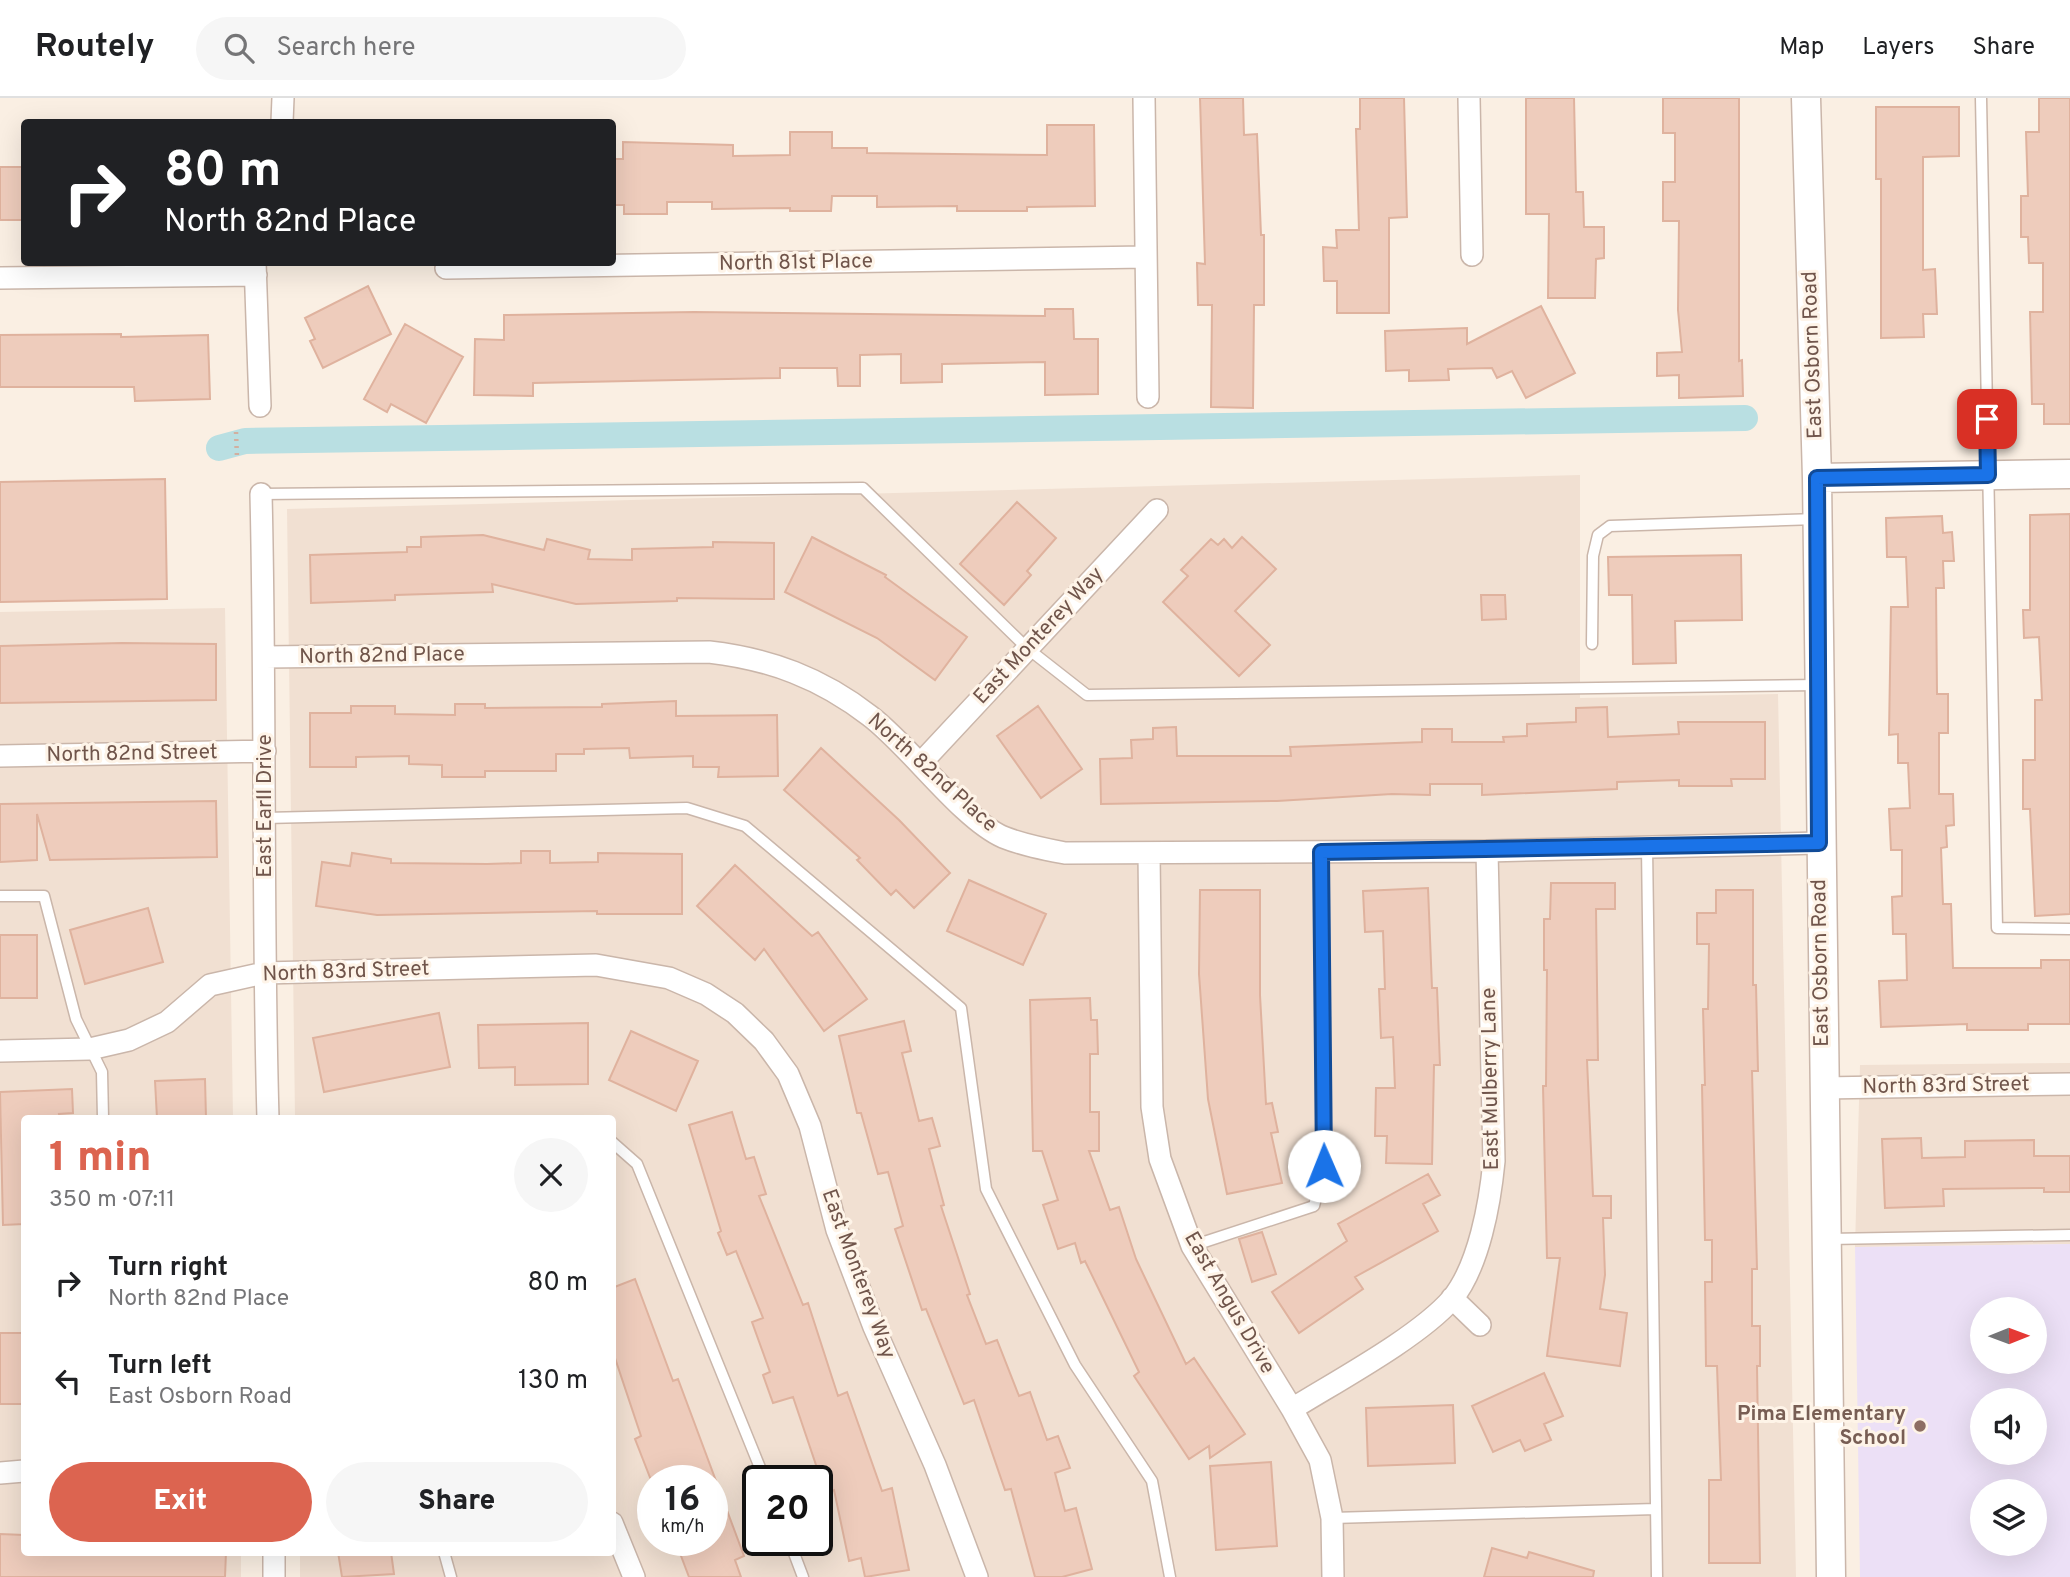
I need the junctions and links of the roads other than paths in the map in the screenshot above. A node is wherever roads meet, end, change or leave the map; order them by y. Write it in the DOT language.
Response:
graph roads {
  1 [pos="283,98"];
  2 [pos="1144,98"];
  3 [pos="1469,98"];
  4 [pos="1806,98"];
  5 [pos="1981,98"];
  6 [pos="282,119"];
  7 [pos="1472,255"];
  8 [pos="1145,257"];
  9 [pos="616,265"];
  10 [pos="573,266"];
  11 [pos="446,268"];
  12 [pos="256,269"];
  13 [pos="0,278"];
  14 [pos="1149,397"];
  15 [pos="260,406"];
  16 [pos="2070,474"];
  17 [pos="1988,475"];
  18 [pos="1817,478"];
  19 [pos="261,494"];
  20 [pos="1157,510"];
  21 [pos="1817,519"];
  22 [pos="1592,644"];
  23 [pos="1027,648"];
  24 [pos="265,657"];
  25 [pos="1818,685"];
  26 [pos="265,751"];
  27 [pos="0,756"];
  28 [pos="921,763"];
  29 [pos="265,818"];
  30 [pos="1819,843"];
  31 [pos="1647,847"];
  32 [pos="1487,851"];
  33 [pos="1321,852"];
  34 [pos="1149,853"];
  35 [pos="0,896"];
  36 [pos="2070,929"];
  37 [pos="264,973"];
  38 [pos="670,978"];
  39 [pos="90,1049"];
  40 [pos="0,1051"];
  41 [pos="2070,1084"];
  42 [pos="1823,1088"];
  43 [pos="103,1115"];
  44 [pos="268,1115"];
  45 [pos="616,1146"];
  46 [pos="2070,1235"];
  47 [pos="1825,1239"];
  48 [pos="1192,1246"];
  49 [pos="1452,1298"];
  50 [pos="1480,1325"];
  51 [pos="1293,1409"];
  52 [pos="759,1465"];
  53 [pos="21,1471"];
  54 [pos="0,1473"];
  55 [pos="1656,1509"];
  56 [pos="1332,1518"];
  57 [pos="616,1533"];
  58 [pos="274,1556"];
  59 [pos="445,1556"];
  60 [pos="795,1556"];
  61 [pos="274,1577"];
  62 [pos="451,1577"];
  63 [pos="634,1577"];
  64 [pos="803,1577"];
  65 [pos="977,1577"];
  66 [pos="1170,1577"];
  67 [pos="1333,1577"];
  68 [pos="1657,1577"];
  69 [pos="1831,1577"];
  1 -- 6 [label="street"];
  2 -- 8 [label="street"];
  3 -- 7 [label="street"];
  4 -- 18 [label="street, East Osborn Road"];
  5 -- 17 [label="lane"];
  8 -- 9 [label="street, North 81st Place"];
  8 -- 14 [label="street"];
  10 -- 11 [label="street, North 81st Place"];
  12 -- 13 [label="street"];
  12 -- 15 [label="street"];
  16 -- 17 [label="street"];
  17 -- 18 [label="street"];
  17 -- 36 [label="lane"];
  18 -- 21 [label="street, East Osborn Road"];
  19 -- 23 [label="lane"];
  19 -- 24 [label="street, East Earll Drive"];
  20 -- 23 [label="street, East Monterey Way"];
  21 -- 22 [label="lane"];
  21 -- 25 [label="street, East Osborn Road"];
  23 -- 25 [label="lane"];
  23 -- 28 [label="street, East Monterey Way"];
  24 -- 26 [label="street, East Earll Drive"];
  24 -- 28 [label="street, North 82nd Place"];
  25 -- 30 [label="street, East Osborn Road"];
  26 -- 27 [label="street, North 82nd Street"];
  26 -- 29 [label="street, East Earll Drive"];
  28 -- 34 [label="street, North 82nd Place"];
  29 -- 37 [label="street, East Earll Drive"];
  29 -- 66 [label="lane"];
  30 -- 31 [label="street, North 82nd Place"];
  30 -- 42 [label="street, East Osborn Road"];
  31 -- 32 [label="street, North 82nd Place"];
  31 -- 55 [label="lane"];
  32 -- 33 [label="street, North 82nd Place"];
  32 -- 49 [label="street, East Mulberry Lane"];
  33 -- 34 [label="street, North 82nd Place"];
  33 -- 48 [label="lane"];
  34 -- 48 [label="street, East Angus Drive"];
  35 -- 39 [label="lane"];
  37 -- 38 [label="street, North 83rd Street"];
  37 -- 39 [label="street, North 83rd Street"];
  37 -- 44 [label="street, East Earll Drive"];
  38 -- 65 [label="street, East Monterey Way"];
  39 -- 40 [label="street, North 83rd Street"];
  39 -- 43 [label="lane"];
  41 -- 42 [label="street, North 83rd Street"];
  42 -- 47 [label="street, East Osborn Road"];
  45 -- 52 [label="lane"];
  46 -- 47 [label="lane"];
  47 -- 69 [label="street, East Osborn Road"];
  48 -- 51 [label="street, East Angus Drive"];
  49 -- 50 [label="street"];
  49 -- 51 [label="street, East Mulberry Lane"];
  51 -- 56 [label="street, East Angus Drive"];
  53 -- 54 [label="street"];
  55 -- 56 [label="lane"];
  55 -- 68 [label="lane"];
  56 -- 67 [label="street, East Angus Drive"];
  57 -- 63 [label="street"];
  58 -- 61 [label="street"];
  59 -- 62 [label="lane"];
  60 -- 64 [label="lane"];
}
